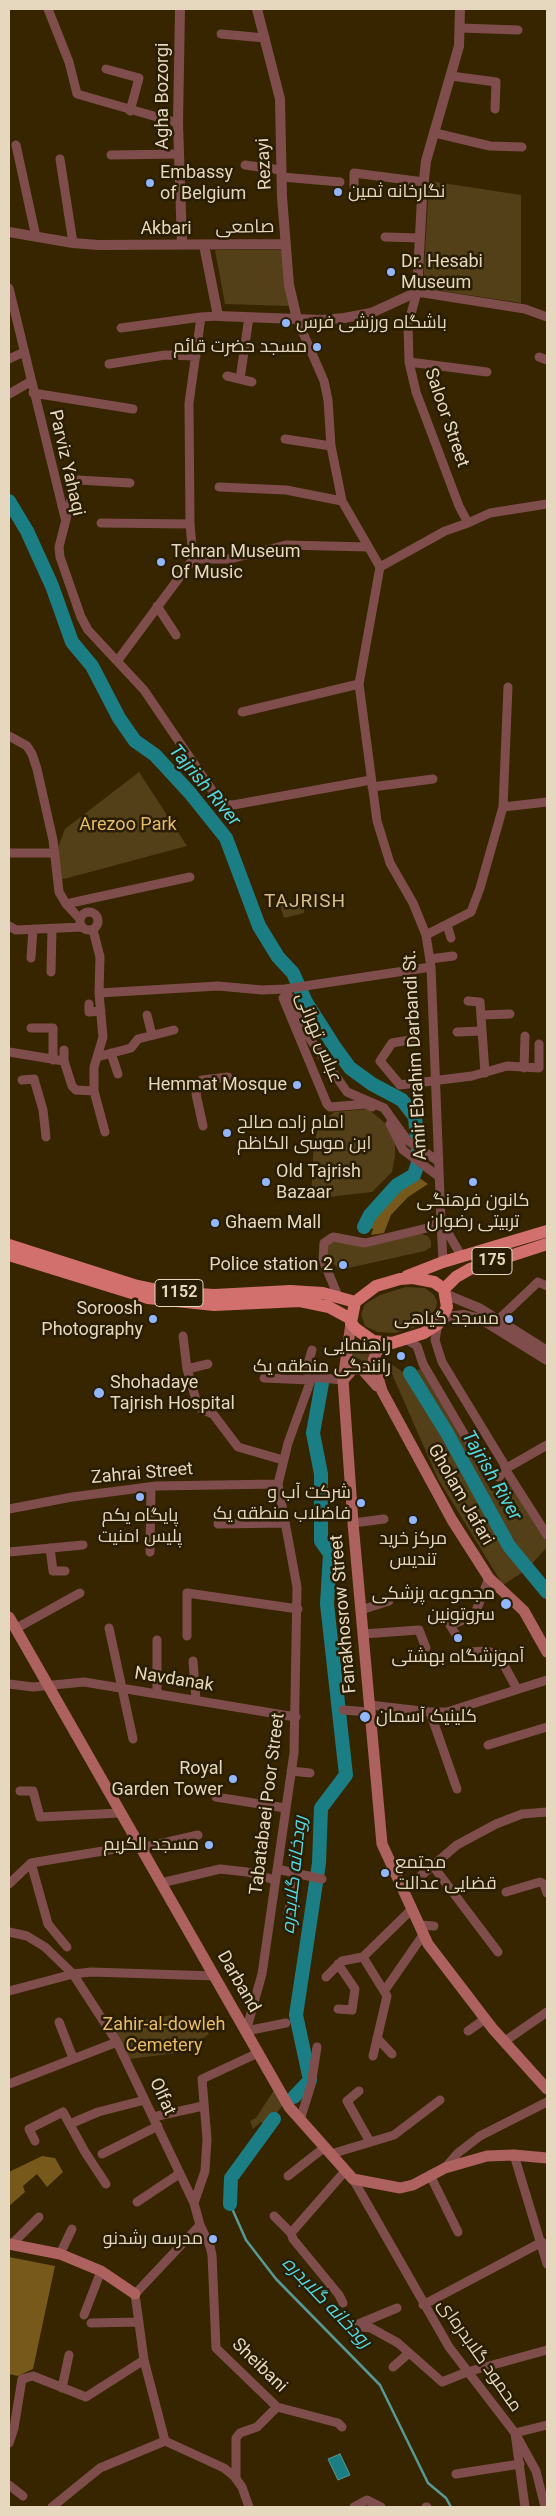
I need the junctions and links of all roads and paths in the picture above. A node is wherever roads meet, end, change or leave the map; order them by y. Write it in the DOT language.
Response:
graph roads {
  1 [pos="48,9"];
  2 [pos="180,9"];
  3 [pos="257,9"];
  4 [pos="460,9"];
  5 [pos="460,28"];
  6 [pos="518,30"];
  7 [pos="221,34"];
  8 [pos="265,38"];
  9 [pos="106,69"];
  10 [pos="451,76"];
  11 [pos="495,109"];
  12 [pos="130,111"];
  13 [pos="178,123"];
  14 [pos="435,133"];
  15 [pos="16,145"];
  16 [pos="522,147"];
  17 [pos="179,154"];
  18 [pos="111,155"];
  19 [pos="60,159"];
  20 [pos="245,165"];
  21 [pos="281,174"];
  22 [pos="340,182"];
  23 [pos="424,182"];
  24 [pos="354,186"];
  25 [pos="9,232"];
  26 [pos="36,237"];
  27 [pos="385,237"];
  28 [pos="420,238"];
  29 [pos="73,243"];
  30 [pos="182,244"];
  31 [pos="286,244"];
  32 [pos="204,245"];
  33 [pos="9,292"];
  34 [pos="417,292"];
  35 [pos="218,316"];
  36 [pos="201,317"];
  37 [pos="249,317"];
  38 [pos="547,317"];
  39 [pos="297,318"];
  40 [pos="121,328"];
  41 [pos="24,352"];
  42 [pos="196,356"];
  43 [pos="9,359"];
  44 [pos="409,362"];
  45 [pos="109,364"];
  46 [pos="487,372"];
  47 [pos="227,376"];
  48 [pos="240,379"];
  49 [pos="30,382"];
  50 [pos="252,382"];
  51 [pos="33,393"];
  52 [pos="9,394"];
  53 [pos="133,409"];
  54 [pos="285,439"];
  55 [pos="331,446"];
  56 [pos="130,483"];
  57 [pos="219,487"];
  58 [pos="342,501"];
  59 [pos="547,504"];
  60 [pos="65,521"];
  61 [pos="101,523"];
  62 [pos="468,523"];
  63 [pos="190,524"];
  64 [pos="368,547"];
  65 [pos="193,559"];
  66 [pos="380,567"];
  67 [pos="157,606"];
  68 [pos="176,635"];
  69 [pos="118,660"];
  70 [pos="359,684"];
  71 [pos="508,687"];
  72 [pos="242,712"];
  73 [pos="9,736"];
  74 [pos="433,779"];
  75 [pos="372,784"];
  76 [pos="547,802"];
  77 [pos="503,807"];
  78 [pos="55,852"];
  79 [pos="9,853"];
  80 [pos="190,877"];
  81 [pos="66,904"];
  82 [pos="81,923"];
  83 [pos="447,925"];
  84 [pos="9,926"];
  85 [pos="33,929"];
  86 [pos="52,929"];
  87 [pos="93,930"];
  88 [pos="426,935"];
  89 [pos="451,938"];
  90 [pos="453,956"];
  91 [pos="32,958"];
  92 [pos="431,963"];
  93 [pos="51,972"];
  94 [pos="282,989"];
  95 [pos="99,993"];
  96 [pos="468,1001"];
  97 [pos="88,1004"];
  98 [pos="101,1011"];
  99 [pos="510,1014"];
  100 [pos="147,1015"];
  101 [pos="481,1015"];
  102 [pos="31,1028"];
  103 [pos="174,1030"];
  104 [pos="482,1031"];
  105 [pos="457,1032"];
  106 [pos="152,1035"];
  107 [pos="524,1036"];
  108 [pos="416,1039"];
  109 [pos="539,1044"];
  110 [pos="64,1050"];
  111 [pos="9,1052"];
  112 [pos="111,1053"];
  113 [pos="97,1056"];
  114 [pos="53,1060"];
  115 [pos="64,1061"];
  116 [pos="524,1068"];
  117 [pos="485,1073"];
  118 [pos="118,1074"];
  119 [pos="228,1077"];
  120 [pos="435,1079"];
  121 [pos="22,1080"];
  122 [pos="94,1091"];
  123 [pos="203,1126"];
  124 [pos="105,1132"];
  125 [pos="46,1136"];
  126 [pos="438,1161"];
  127 [pos="438,1176"];
  128 [pos="441,1221"];
  129 [pos="424,1228"];
  130 [pos="547,1231"];
  131 [pos="442,1244"];
  132 [pos="547,1244"];
  133 [pos="9,1245"];
  134 [pos="9,1255"];
  135 [pos="462,1257"];
  136 [pos="443,1262"];
  137 [pos="400,1279"];
  138 [pos="547,1286"];
  139 [pos="444,1292"];
  140 [pos="338,1296"];
  141 [pos="354,1302"];
  142 [pos="441,1320"];
  143 [pos="498,1320"];
  144 [pos="351,1321"];
  145 [pos="184,1336"];
  146 [pos="407,1340"];
  147 [pos="385,1343"];
  148 [pos="312,1350"];
  149 [pos="547,1351"];
  150 [pos="547,1360"];
  151 [pos="208,1364"];
  152 [pos="187,1369"];
  153 [pos="264,1378"];
  154 [pos="311,1378"];
  155 [pos="343,1380"];
  156 [pos="382,1391"];
  157 [pos="547,1445"];
  158 [pos="283,1460"];
  159 [pos="505,1469"];
  160 [pos="278,1484"];
  161 [pos="151,1486"];
  162 [pos="9,1509"];
  163 [pos="384,1520"];
  164 [pos="285,1523"];
  165 [pos="353,1523"];
  166 [pos="218,1524"];
  167 [pos="547,1535"];
  168 [pos="84,1545"];
  169 [pos="50,1548"];
  170 [pos="9,1552"];
  171 [pos="150,1552"];
  172 [pos="65,1571"];
  173 [pos="489,1578"];
  174 [pos="80,1593"];
  175 [pos="389,1600"];
  176 [pos="298,1609"];
  177 [pos="361,1610"];
  178 [pos="9,1617"];
  179 [pos="109,1628"];
  180 [pos="15,1629"];
  181 [pos="363,1634"];
  182 [pos="187,1636"];
  183 [pos="458,1638"];
  184 [pos="156,1640"];
  185 [pos="426,1648"];
  186 [pos="469,1652"];
  187 [pos="547,1652"];
  188 [pos="194,1662"];
  189 [pos="547,1680"];
  190 [pos="9,1684"];
  191 [pos="45,1684"];
  192 [pos="122,1688"];
  193 [pos="518,1689"];
  194 [pos="157,1694"];
  195 [pos="196,1700"];
  196 [pos="370,1708"];
  197 [pos="343,1710"];
  198 [pos="430,1712"];
  199 [pos="296,1717"];
  200 [pos="547,1728"];
  201 [pos="132,1739"];
  202 [pos="488,1745"];
  203 [pos="291,1770"];
  204 [pos="310,1773"];
  205 [pos="457,1789"];
  206 [pos="20,1791"];
  207 [pos="216,1797"];
  208 [pos="286,1808"];
  209 [pos="547,1812"];
  210 [pos="120,1813"];
  211 [pos="198,1835"];
  212 [pos="140,1846"];
  213 [pos="31,1863"];
  214 [pos="433,1866"];
  215 [pos="277,1869"];
  216 [pos="297,1873"];
  217 [pos="322,1879"];
  218 [pos="275,1880"];
  219 [pos="160,1882"];
  220 [pos="9,1884"];
  221 [pos="404,1890"];
  222 [pos="506,1892"];
  223 [pos="547,1893"];
  224 [pos="412,1908"];
  225 [pos="288,1914"];
  226 [pos="434,1926"];
  227 [pos="421,1930"];
  228 [pos="9,1932"];
  229 [pos="67,1947"];
  230 [pos="498,1952"];
  231 [pos="363,1957"];
  232 [pos="338,1964"];
  233 [pos="73,1974"];
  234 [pos="215,1976"];
  235 [pos="326,1976"];
  236 [pos="385,1990"];
  237 [pos="9,1991"];
  238 [pos="338,2009"];
  239 [pos="547,2012"];
  240 [pos="485,2019"];
  241 [pos="60,2022"];
  242 [pos="286,2023"];
  243 [pos="246,2031"];
  244 [pos="468,2031"];
  245 [pos="377,2038"];
  246 [pos="505,2041"];
  247 [pos="116,2042"];
  248 [pos="316,2047"];
  249 [pos="258,2052"];
  250 [pos="392,2054"];
  251 [pos="373,2056"];
  252 [pos="73,2058"];
  253 [pos="9,2084"];
  254 [pos="547,2089"];
  255 [pos="359,2091"];
  256 [pos="145,2100"];
  257 [pos="440,2100"];
  258 [pos="547,2102"];
  259 [pos="203,2106"];
  260 [pos="153,2117"];
  261 [pos="300,2120"];
  262 [pos="70,2124"];
  263 [pos="158,2126"];
  264 [pos="35,2141"];
  265 [pos="370,2142"];
  266 [pos="328,2150"];
  267 [pos="102,2154"];
  268 [pos="514,2154"];
  269 [pos="547,2158"];
  270 [pos="445,2168"];
  271 [pos="179,2174"];
  272 [pos="350,2174"];
  273 [pos="430,2175"];
  274 [pos="288,2176"];
  275 [pos="106,2184"];
  276 [pos="137,2202"];
  277 [pos="194,2203"];
  278 [pos="274,2216"];
  279 [pos="39,2217"];
  280 [pos="200,2225"];
  281 [pos="72,2229"];
  282 [pos="458,2232"];
  283 [pos="291,2233"];
  284 [pos="542,2242"];
  285 [pos="11,2244"];
  286 [pos="60,2254"];
  287 [pos="547,2264"];
  288 [pos="101,2271"];
  289 [pos="135,2294"];
  290 [pos="343,2303"];
  291 [pos="423,2305"];
  292 [pos="397,2308"];
  293 [pos="84,2314"];
  294 [pos="139,2322"];
  295 [pos="91,2323"];
  296 [pos="547,2350"];
  297 [pos="409,2353"];
  298 [pos="69,2356"];
  299 [pos="144,2360"];
  300 [pos="393,2367"];
  301 [pos="467,2372"];
  302 [pos="62,2388"];
  303 [pos="276,2407"];
  304 [pos="547,2425"];
  305 [pos="342,2427"];
  306 [pos="515,2433"];
  307 [pos="165,2441"];
  308 [pos="9,2443"];
  309 [pos="520,2464"];
  310 [pos="456,2474"];
  311 [pos="236,2478"];
  312 [pos="9,2485"];
  313 [pos="544,2489"];
  314 [pos="23,2496"];
  315 [pos="52,2507"];
  316 [pos="249,2507"];
  317 [pos="354,2507"];
  318 [pos="381,2507"];
  319 [pos="525,2507"];
  320 [pos="545,2507"];
  1 -- 12 [label="street"];
  2 -- 13 [label="street, Agha Bozorgi"];
  3 -- 8 [label="street, Rezayi"];
  4 -- 5 [label="street"];
  5 -- 6 [label="street"];
  5 -- 10 [label="street"];
  7 -- 8 [label="street"];
  8 -- 21 [label="street, Rezayi"];
  9 -- 12 [label="street"];
  10 -- 11 [label="street"];
  10 -- 14 [label="street"];
  12 -- 13 [label="street"];
  13 -- 17 [label="street, Agha Bozorgi"];
  14 -- 16 [label="street"];
  14 -- 23 [label="street"];
  15 -- 26 [label="street"];
  17 -- 18 [label="street"];
  17 -- 30 [label="street, Agha Bozorgi"];
  19 -- 29 [label="street"];
  20 -- 21 [label="street"];
  21 -- 22 [label="street"];
  21 -- 31 [label="street, Rezayi"];
  23 -- 24 [label="street"];
  23 -- 28 [label="street"];
  25 -- 26 [label="street, Akbari"];
  26 -- 29 [label="street, Akbari"];
  27 -- 28 [label="street"];
  28 -- 34 [label="street"];
  29 -- 30 [label="street, Akbari"];
  30 -- 32 [label="street, Akbari"];
  31 -- 32 [label="street, صامعی"];
  31 -- 39 [label="street, Rezayi"];
  32 -- 35 [label="street, Akbari"];
  33 -- 41 [label="street, Parviz Yahaqi"];
  34 -- 38 [label="street"];
  34 -- 39 [label="street"];
  34 -- 44 [label="street, Saloor Street"];
  35 -- 36 [label="street"];
  35 -- 37 [label="street"];
  36 -- 40 [label="street"];
  36 -- 42 [label="street"];
  37 -- 39 [label="street"];
  37 -- 48 [label="street"];
  39 -- 55 [label="street"];
  41 -- 43 [label="street"];
  41 -- 49 [label="street, Parviz Yahaqi"];
  42 -- 45 [label="street"];
  42 -- 63 [label="street"];
  44 -- 46 [label="street"];
  44 -- 62 [label="street, Saloor Street"];
  47 -- 48 [label="street"];
  48 -- 50 [label="street"];
  49 -- 51 [label="street, Parviz Yahaqi"];
  49 -- 52 [label="street"];
  51 -- 53 [label="street"];
  51 -- 60 [label="street, Parviz Yahaqi"];
  54 -- 55 [label="street"];
  55 -- 58 [label="street"];
  56 -- 60 [label="street"];
  57 -- 58 [label="street"];
  58 -- 64 [label="street"];
  59 -- 62 [label="street"];
  60 -- 69 [label="street, Parviz Yahaqi"];
  61 -- 63 [label="street"];
  62 -- 66 [label="street"];
  63 -- 65 [label="street"];
  64 -- 65 [label="street"];
  64 -- 66 [label="street"];
  65 -- 67 [label="street"];
  66 -- 70 [label="street, Amir Ebrahim Darbandi St."];
  67 -- 68 [label="street"];
  67 -- 69 [label="street"];
  69 -- 75 [label="street, Parviz Yahaqi"];
  70 -- 72 [label="street"];
  70 -- 75 [label="street, Amir Ebrahim Darbandi St."];
  71 -- 77 [label="street"];
  73 -- 78 [label="street"];
  74 -- 75 [label="street"];
  75 -- 88 [label="street, Amir Ebrahim Darbandi St."];
  76 -- 77 [label="street"];
  77 -- 83 [label="street"];
  78 -- 79 [label="street"];
  78 -- 81 [label="street"];
  80 -- 81 [label="street"];
  81 -- 82 [label="street"];
  82 -- 86 [label="street"];
  82 -- 87 [label="street"];
  82 -- 87 [label="street"];
  83 -- 88 [label="street"];
  83 -- 89 [label="street"];
  84 -- 85 [label="street"];
  85 -- 86 [label="street"];
  85 -- 91 [label="street"];
  86 -- 93 [label="street"];
  87 -- 95 [label="street"];
  88 -- 92 [label="street, Amir Ebrahim Darbandi St."];
  90 -- 92 [label="street, عباس تهرانی"];
  92 -- 94 [label="street, عباس تهرانی"];
  92 -- 120 [label="street, Amir Ebrahim Darbandi St."];
  94 -- 95 [label="street"];
  94 -- 126 [label="street, عباس تهرانی"];
  94 -- 127 [label="street, عباس تهرانی"];
  95 -- 98 [label="street"];
  96 -- 101 [label="street"];
  97 -- 98 [label="street"];
  98 -- 113 [label="street"];
  99 -- 101 [label="street"];
  100 -- 106 [label="street"];
  101 -- 104 [label="street"];
  102 -- 114 [label="street"];
  103 -- 106 [label="street"];
  104 -- 105 [label="street"];
  104 -- 117 [label="street"];
  106 -- 112 [label="street"];
  107 -- 116 [label="street"];
  108 -- 120 [label="street"];
  109 -- 116 [label="street"];
  110 -- 115 [label="street"];
  111 -- 114 [label="street"];
  112 -- 113 [label="street"];
  112 -- 118 [label="street"];
  113 -- 122 [label="street"];
  114 -- 115 [label="street"];
  115 -- 122 [label="street"];
  116 -- 117 [label="street"];
  117 -- 120 [label="street"];
  119 -- 123 [label="street"];
  120 -- 126 [label="street, Amir Ebrahim Darbandi St."];
  121 -- 125 [label="street"];
  122 -- 124 [label="street"];
  126 -- 127 [label="street, Amir Ebrahim Darbandi St."];
  127 -- 128 [label="street, Amir Ebrahim Darbandi St."];
  128 -- 129 [label="street"];
  128 -- 131 [label="street, Amir Ebrahim Darbandi St."];
  128 -- 135 [label="street, Amir Ebrahim Darbandi St."];
  129 -- 131 [label="street"];
  129 -- 140 [label="street"];
  130 -- 135 [label="main road, 175"];
  131 -- 136 [label="street, Amir Ebrahim Darbandi St."];
  132 -- 139 [label="main road, 175"];
  133 -- 140 [label="main road, 1152"];
  134 -- 144 [label="main road, 1152"];
  135 -- 136 [label="main road, 175"];
  136 -- 137 [label="main road, 175"];
  137 -- 139 [label="main road"];
  137 -- 141 [label="main road"];
  138 -- 143 [label="street"];
  139 -- 142 [label="main road"];
  139 -- 143 [label="street"];
  140 -- 141 [label="main road, 1152"];
  141 -- 144 [label="main road"];
  142 -- 146 [label="main road"];
  142 -- 150 [label="street"];
  142 -- 159 [label="street"];
  143 -- 149 [label="street"];
  144 -- 147 [label="main road"];
  144 -- 155 [label="main road, Fanakhosrow Street"];
  145 -- 152 [label="street"];
  146 -- 147 [label="main road"];
  146 -- 159 [label="street"];
  147 -- 156 [label="main road, Gholam Jafari"];
  148 -- 154 [label="street"];
  151 -- 152 [label="street"];
  152 -- 158 [label="street"];
  153 -- 154 [label="street"];
  154 -- 155 [label="street"];
  154 -- 158 [label="street, Tabatabaei Poor Street"];
  155 -- 156 [label="main road"];
  155 -- 165 [label="main road, Fanakhosrow Street"];
  156 -- 173 [label="main road, Gholam Jafari"];
  157 -- 159 [label="street"];
  158 -- 160 [label="street, Tabatabaei Poor Street"];
  159 -- 167 [label="street"];
  160 -- 161 [label="street, Zahrai Street"];
  160 -- 164 [label="street, Tabatabaei Poor Street"];
  161 -- 162 [label="street, Zahrai Street"];
  161 -- 171 [label="street"];
  163 -- 165 [label="street"];
  164 -- 166 [label="street"];
  164 -- 176 [label="street, Tabatabaei Poor Street"];
  165 -- 177 [label="main road, Fanakhosrow Street"];
  168 -- 169 [label="street"];
  169 -- 170 [label="street"];
  169 -- 172 [label="street"];
  173 -- 183 [label="street"];
  173 -- 187 [label="main road, Gholam Jafari"];
  174 -- 180 [label="street"];
  175 -- 177 [label="street"];
  176 -- 182 [label="street"];
  176 -- 199 [label="street, Tabatabaei Poor Street"];
  177 -- 181 [label="main road, Fanakhosrow Street"];
  178 -- 180 [label="main road, Darband"];
  179 -- 192 [label="street"];
  180 -- 191 [label="main road, Darband"];
  181 -- 185 [label="street"];
  181 -- 196 [label="main road, Fanakhosrow Street"];
  184 -- 194 [label="street"];
  186 -- 193 [label="street"];
  188 -- 195 [label="street"];
  189 -- 193 [label="street"];
  190 -- 191 [label="street, Navdanak"];
  191 -- 192 [label="street, Navdanak"];
  191 -- 210 [label="main road, Darband"];
  192 -- 194 [label="street, Navdanak"];
  192 -- 201 [label="street"];
  193 -- 198 [label="street"];
  194 -- 195 [label="street, Navdanak"];
  195 -- 199 [label="street, Navdanak"];
  196 -- 197 [label="street"];
  196 -- 198 [label="street"];
  196 -- 221 [label="main road, Fanakhosrow Street"];
  198 -- 205 [label="street"];
  199 -- 203 [label="street, Tabatabaei Poor Street"];
  200 -- 202 [label="street"];
  203 -- 204 [label="street"];
  203 -- 208 [label="street, Tabatabaei Poor Street"];
  206 -- 210 [label="street"];
  207 -- 208 [label="street"];
  208 -- 215 [label="street, Tabatabaei Poor Street"];
  209 -- 214 [label="street"];
  210 -- 212 [label="main road, Darband"];
  211 -- 212 [label="street"];
  212 -- 213 [label="street"];
  212 -- 219 [label="main road, Darband"];
  213 -- 220 [label="street"];
  213 -- 229 [label="street"];
  214 -- 221 [label="street"];
  214 -- 230 [label="street"];
  215 -- 216 [label="street"];
  215 -- 218 [label="street, Tabatabaei Poor Street"];
  216 -- 217 [label="street"];
  216 -- 225 [label="street"];
  218 -- 219 [label="street"];
  218 -- 243 [label="street, Tabatabaei Poor Street"];
  219 -- 234 [label="main road, Darband"];
  221 -- 224 [label="main road, Fanakhosrow Street"];
  222 -- 223 [label="street"];
  224 -- 227 [label="main road, Fanakhosrow Street"];
  224 -- 231 [label="street"];
  226 -- 227 [label="street"];
  227 -- 236 [label="street"];
  227 -- 240 [label="main road, Fanakhosrow Street"];
  228 -- 233 [label="street, Olfat"];
  231 -- 232 [label="street"];
  231 -- 236 [label="street"];
  232 -- 235 [label="street"];
  232 -- 238 [label="street"];
  233 -- 234 [label="street"];
  233 -- 237 [label="street"];
  233 -- 247 [label="street, Olfat"];
  234 -- 243 [label="main road, Darband"];
  236 -- 245 [label="street"];
  239 -- 246 [label="street"];
  240 -- 244 [label="street"];
  240 -- 246 [label="main road, Fanakhosrow Street"];
  241 -- 252 [label="street"];
  242 -- 243 [label="street"];
  243 -- 249 [label="main road, Darband"];
  245 -- 250 [label="street"];
  245 -- 251 [label="street"];
  246 -- 254 [label="main road, Fanakhosrow Street"];
  247 -- 252 [label="street"];
  247 -- 256 [label="street, Olfat"];
  248 -- 261 [label="street"];
  249 -- 259 [label="street"];
  249 -- 261 [label="main road, Darband"];
  252 -- 253 [label="street"];
  255 -- 265 [label="street"];
  256 -- 260 [label="street, Olfat"];
  256 -- 262 [label="street"];
  257 -- 265 [label="street"];
  258 -- 270 [label="street"];
  259 -- 260 [label="street"];
  259 -- 277 [label="street"];
  260 -- 263 [label="street, Olfat"];
  261 -- 266 [label="main road, Darband"];
  262 -- 264 [label="street"];
  262 -- 275 [label="street"];
  263 -- 267 [label="street"];
  263 -- 271 [label="street, Olfat"];
  265 -- 266 [label="street"];
  266 -- 272 [label="main road, Darband"];
  266 -- 274 [label="street"];
  268 -- 269 [label="main road"];
  268 -- 270 [label="main road"];
  268 -- 284 [label="street"];
  270 -- 273 [label="main road"];
  271 -- 276 [label="street"];
  271 -- 277 [label="street, Olfat"];
  272 -- 273 [label="main road"];
  272 -- 283 [label="street"];
  272 -- 291 [label="street, محمود گلابدره‌ای"];
  273 -- 282 [label="street"];
  277 -- 280 [label="street, Sheibani"];
  278 -- 283 [label="street"];
  279 -- 285 [label="street"];
  280 -- 289 [label="street"];
  280 -- 303 [label="street, Sheibani"];
  281 -- 286 [label="street"];
  283 -- 290 [label="street"];
  284 -- 287 [label="street"];
  284 -- 291 [label="street"];
  285 -- 286 [label="main road"];
  286 -- 288 [label="main road"];
  288 -- 289 [label="main road"];
  288 -- 293 [label="street"];
  289 -- 294 [label="street"];
  291 -- 301 [label="street, محمود گلابدره‌ای"];
  292 -- 297 [label="street"];
  294 -- 295 [label="street"];
  294 -- 299 [label="street"];
  296 -- 301 [label="street"];
  297 -- 300 [label="street"];
  297 -- 301 [label="street"];
  298 -- 302 [label="street"];
  299 -- 302 [label="street"];
  299 -- 307 [label="street"];
  301 -- 306 [label="street, محمود گلابدره‌ای"];
  302 -- 308 [label="street"];
  303 -- 305 [label="street, Sheibani"];
  303 -- 311 [label="street"];
  304 -- 306 [label="street"];
  306 -- 309 [label="street, محمود گلابدره‌ای"];
  306 -- 313 [label="street"];
  307 -- 311 [label="street"];
  307 -- 315 [label="street"];
  309 -- 310 [label="street"];
  309 -- 319 [label="street, محمود گلابدره‌ای"];
  311 -- 316 [label="street"];
  312 -- 314 [label="street"];
  313 -- 320 [label="street"];
  317 -- 318 [label="street"];
}
